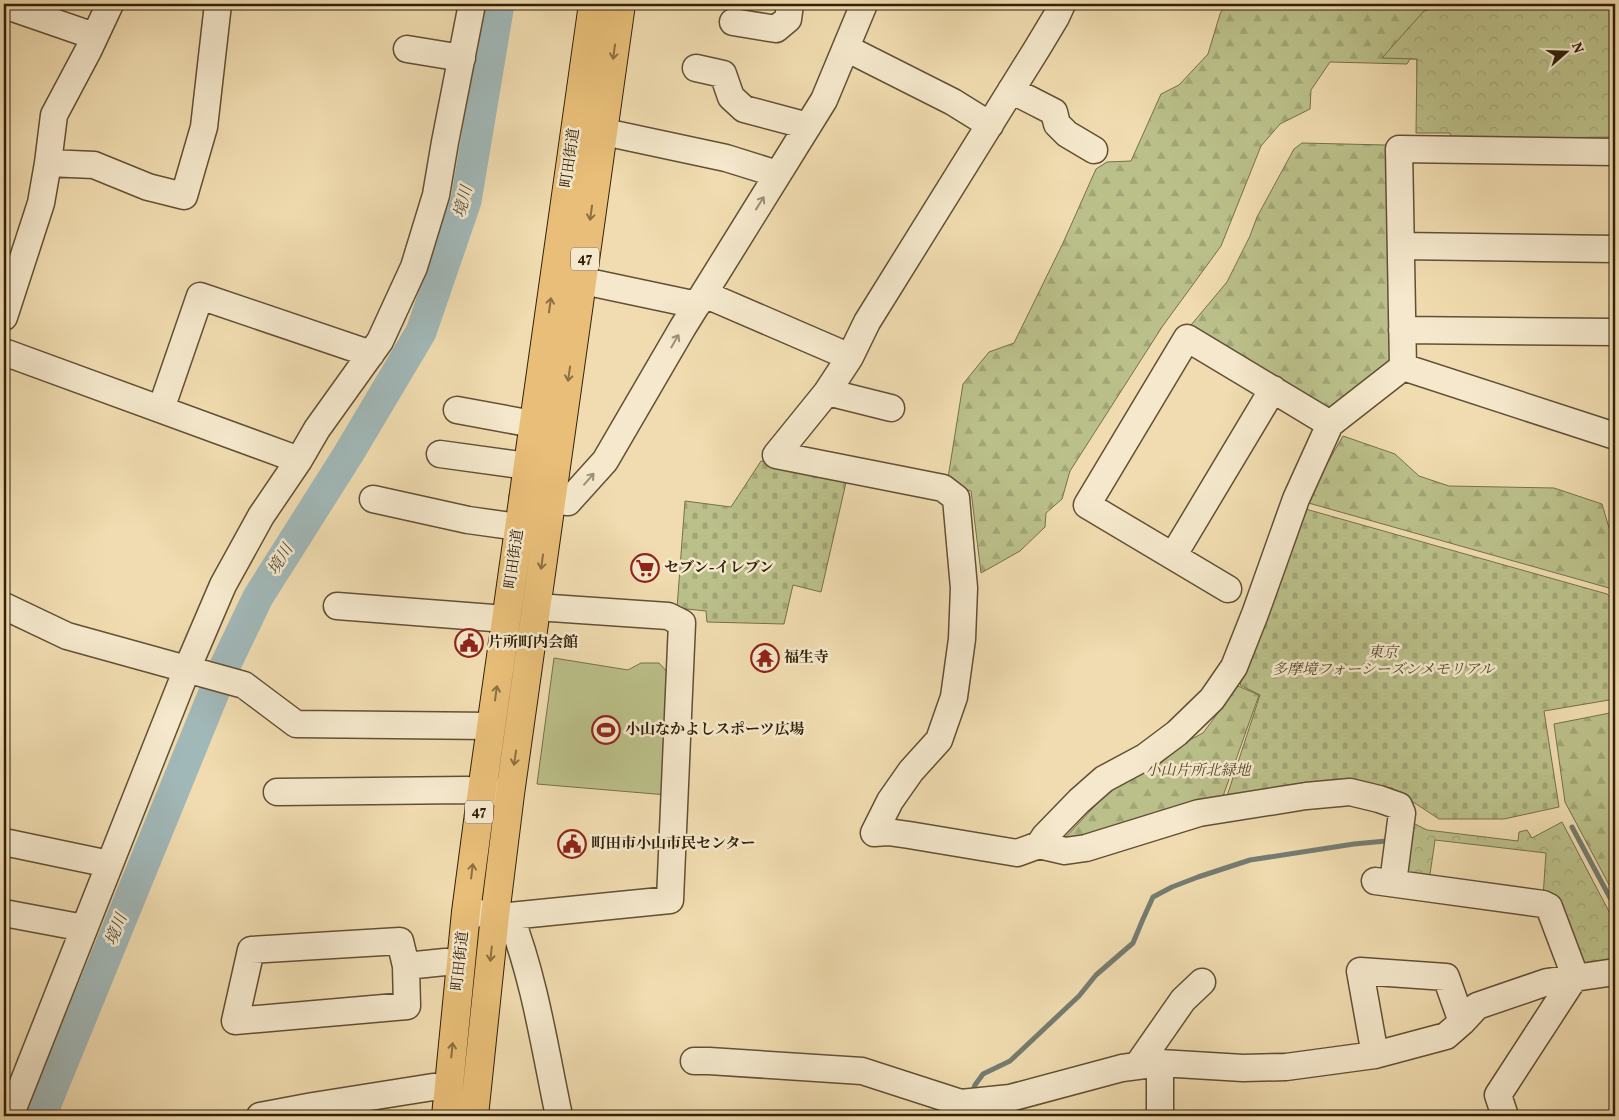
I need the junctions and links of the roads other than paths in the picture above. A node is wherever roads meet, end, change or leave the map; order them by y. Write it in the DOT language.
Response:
graph roads {
  1 [pos="110,4"];
  2 [pos="218,4"];
  3 [pos="472,4"];
  4 [pos="593,4"];
  5 [pos="621,4"];
  6 [pos="790,4"];
  7 [pos="864,4"];
  8 [pos="1062,4"];
  9 [pos="4,5"];
  10 [pos="734,22"];
  11 [pos="94,36"];
  12 [pos="846,48"];
  13 [pos="407,49"];
  14 [pos="462,58"];
  15 [pos="696,68"];
  16 [pos="1011,90"];
  17 [pos="990,124"];
  18 [pos="576,126"];
  19 [pos="808,126"];
  20 [pos="603,131"];
  21 [pos="1076,148"];
  22 [pos="1615,152"];
  23 [pos="48,163"];
  24 [pos="777,174"];
  25 [pos="1401,246"];
  26 [pos="1615,250"];
  27 [pos="554,275"];
  28 [pos="582,280"];
  29 [pos="700,299"];
  30 [pos="4,317"];
  31 [pos="1402,330"];
  32 [pos="1615,332"];
  33 [pos="4,352"];
  34 [pos="371,354"];
  35 [pos="850,357"];
  36 [pos="1403,367"];
  37 [pos="1273,390"];
  38 [pos="827,392"];
  39 [pos="891,408"];
  40 [pos="161,409"];
  41 [pos="457,410"];
  42 [pos="533,424"];
  43 [pos="1330,424"];
  44 [pos="1615,436"];
  45 [pos="440,454"];
  46 [pos="299,460"];
  47 [pos="528,466"];
  48 [pos="524,496"];
  49 [pos="373,499"];
  50 [pos="551,500"];
  51 [pos="519,527"];
  52 [pos="1173,556"];
  53 [pos="1228,589"];
  54 [pos="4,606"];
  55 [pos="337,606"];
  56 [pos="536,607"];
  57 [pos="506,619"];
  58 [pos="192,671"];
  59 [pos="491,726"];
  60 [pos="482,791"];
  61 [pos="278,792"];
  62 [pos="510,794"];
  63 [pos="4,842"];
  64 [pos="1039,845"];
  65 [pos="109,864"];
  66 [pos="466,912"];
  67 [pos="4,913"];
  68 [pos="502,916"];
  69 [pos="84,928"];
  70 [pos="461,964"];
  71 [pos="406,966"];
  72 [pos="1615,972"];
  73 [pos="1574,978"];
  74 [pos="1202,982"];
  75 [pos="1462,1022"];
  76 [pos="1375,1055"];
  77 [pos="694,1061"];
  78 [pos="1149,1064"];
  79 [pos="449,1088"];
  80 [pos="956,1110"];
  81 [pos="10,1116"];
  82 [pos="260,1116"];
  83 [pos="446,1116"];
  84 [pos="474,1116"];
  85 [pos="559,1116"];
  86 [pos="1160,1116"];
  87 [pos="1505,1116"];
  1 -- 11 [label="street"];
  2 -- 23 [label="street"];
  3 -- 14 [label="street"];
  4 -- 18 [label="main road, 町田街道 / 47"];
  5 -- 20 [label="main road, 町田街道 / 47, one-way"];
  6 -- 10 [label="street"];
  7 -- 12 [label="street"];
  8 -- 16 [label="street"];
  9 -- 11 [label="street"];
  11 -- 23 [label="street"];
  12 -- 17 [label="street"];
  12 -- 19 [label="street"];
  13 -- 14 [label="street"];
  14 -- 34 [label="street"];
  15 -- 19 [label="street"];
  16 -- 17 [label="street"];
  16 -- 21 [label="street"];
  17 -- 35 [label="street"];
  18 -- 20 [label="street"];
  18 -- 27 [label="main road, 町田街道 / 47"];
  19 -- 24 [label="street"];
  20 -- 24 [label="street"];
  20 -- 28 [label="main road, 町田街道 / 47, one-way"];
  22 -- 25 [label="street"];
  23 -- 30 [label="street"];
  29 -- 24 [label="street, one-way"];
  25 -- 26 [label="street"];
  25 -- 31 [label="street"];
  27 -- 28 [label="street"];
  42 -- 27 [label="main road, 町田街道 / 47, one-way"];
  28 -- 29 [label="street"];
  28 -- 50 [label="main road, 町田街道 / 47, one-way"];
  29 -- 35 [label="street"];
  50 -- 29 [label="street, one-way"];
  31 -- 32 [label="street"];
  31 -- 36 [label="street"];
  33 -- 40 [label="street"];
  34 -- 40 [label="street"];
  34 -- 46 [label="street"];
  35 -- 38 [label="street"];
  36 -- 43 [label="street"];
  36 -- 44 [label="street"];
  37 -- 43 [label="street"];
  37 -- 52 [label="street"];
  37 -- 52 [label="street"];
  38 -- 39 [label="street"];
  38 -- 64 [label="street"];
  40 -- 46 [label="street"];
  41 -- 42 [label="street"];
  42 -- 47 [label="main road, 町田街道 / 47"];
  43 -- 64 [label="street"];
  45 -- 47 [label="street"];
  46 -- 58 [label="street"];
  47 -- 48 [label="main road, 町田街道 / 47"];
  48 -- 50 [label="street"];
  48 -- 51 [label="main road, 町田街道 / 47"];
  49 -- 51 [label="street"];
  50 -- 56 [label="main road, 町田街道 / 47, one-way"];
  51 -- 57 [label="main road, 町田街道 / 47"];
  52 -- 53 [label="street"];
  54 -- 58 [label="street"];
  55 -- 57 [label="street"];
  56 -- 62 [label="main road, 町田街道 / 47, one-way"];
  56 -- 68 [label="street"];
  59 -- 57 [label="main road, 町田街道 / 47, one-way"];
  58 -- 59 [label="street"];
  58 -- 65 [label="street"];
  59 -- 60 [label="main road, 町田街道 / 47"];
  60 -- 61 [label="street"];
  60 -- 62 [label="street"];
  66 -- 60 [label="main road, 町田街道 / 47, one-way"];
  62 -- 68 [label="main road, 町田街道 / 47"];
  63 -- 65 [label="street"];
  64 -- 73 [label="street"];
  65 -- 69 [label="street"];
  66 -- 68 [label="street"];
  66 -- 70 [label="main road, 町田街道 / 47"];
  67 -- 69 [label="street"];
  68 -- 84 [label="main road, 町田街道 / 47, one-way"];
  68 -- 85 [label="street"];
  69 -- 81 [label="street"];
  70 -- 71 [label="street"];
  79 -- 70 [label="main road, 町田街道 / 47, one-way"];
  71 -- 71 [label="street"];
  72 -- 73 [label="street"];
  73 -- 75 [label="street"];
  73 -- 87 [label="street"];
  74 -- 78 [label="street"];
  75 -- 76 [label="street"];
  75 -- 76 [label="street"];
  76 -- 78 [label="street"];
  77 -- 80 [label="street"];
  78 -- 80 [label="street"];
  78 -- 86 [label="street"];
  79 -- 82 [label="street"];
  79 -- 83 [label="main road, 町田街道 / 47"];
}
